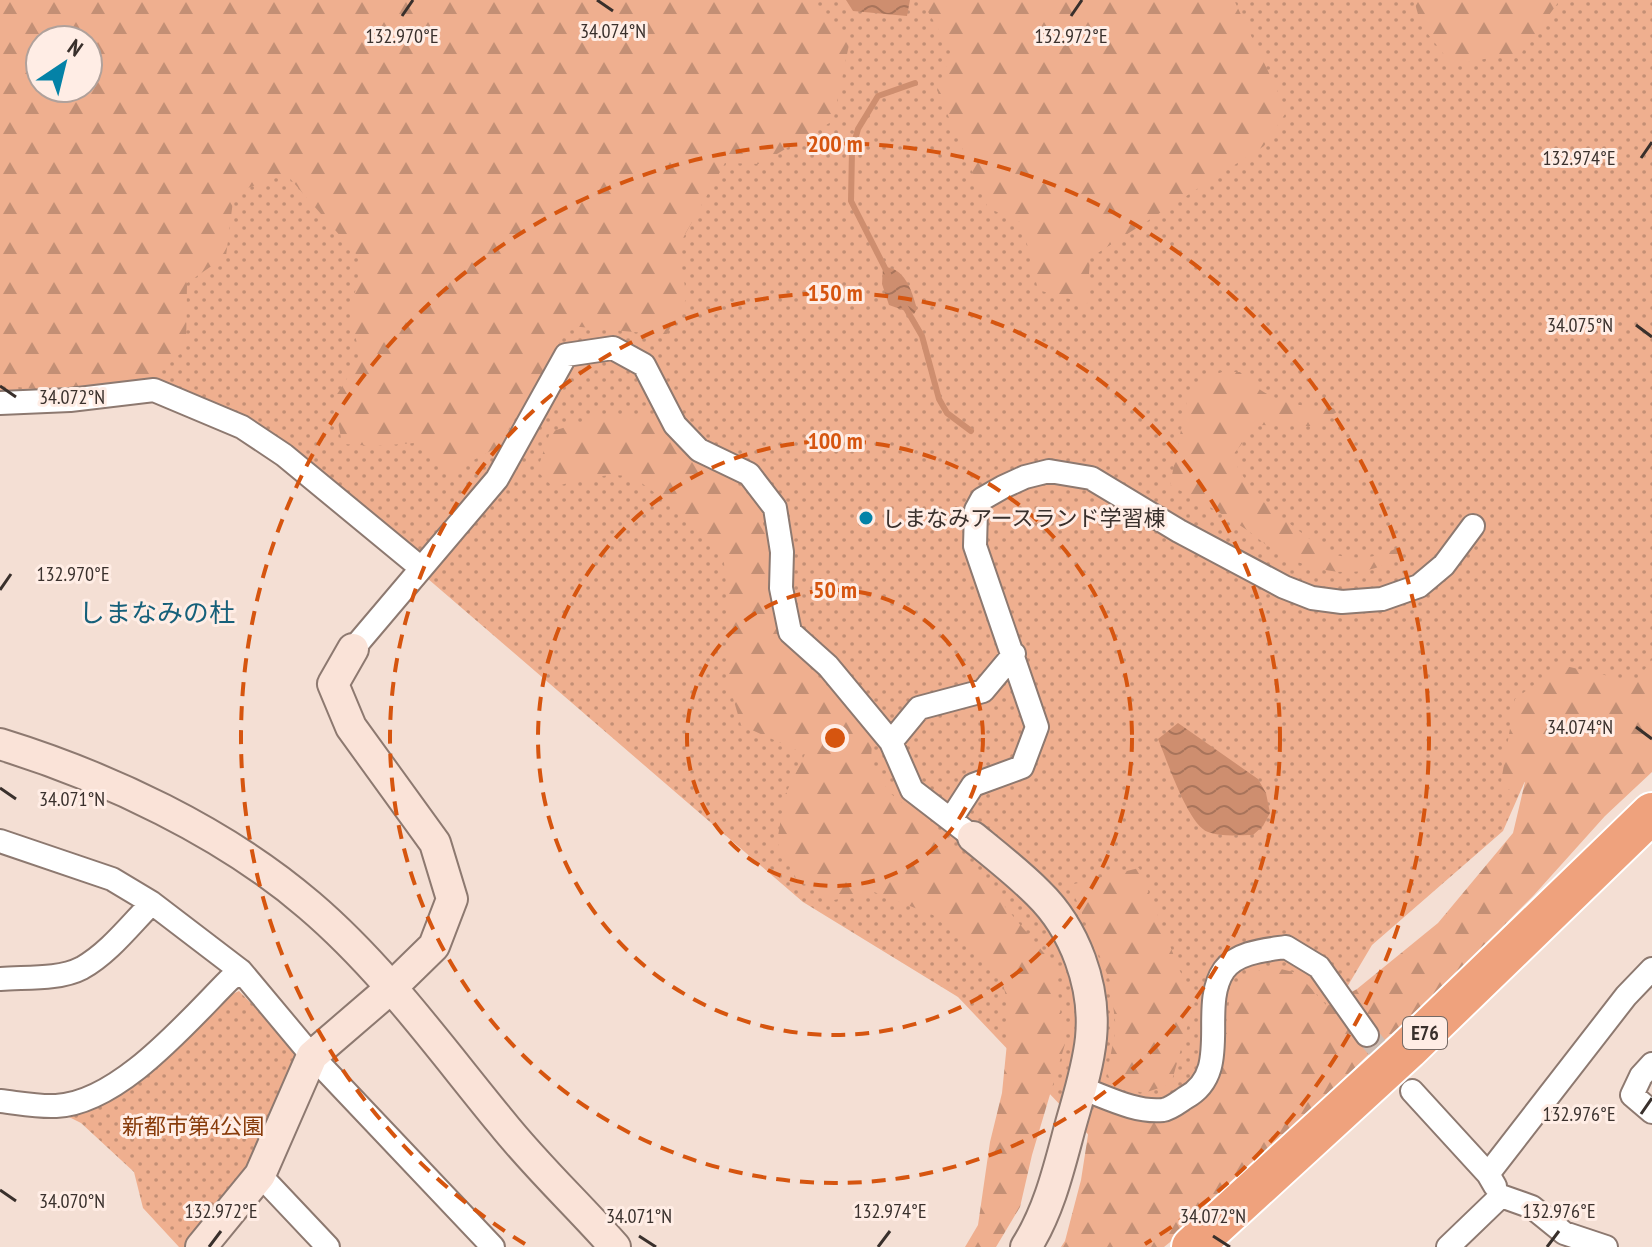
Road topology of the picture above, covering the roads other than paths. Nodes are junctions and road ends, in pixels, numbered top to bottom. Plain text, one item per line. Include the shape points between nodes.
1 (0, 403) edge
2 (1473, 526) dead end
3 (421, 568) junction
4 (353, 649) joint
5 (1014, 654) junction
6 (891, 742) junction
7 (0, 744) edge
8 (1652, 813) edge
9 (962, 828) junction
10 (0, 841) edge
11 (152, 903) junction
12 (1652, 969) edge
13 (241, 971) junction
14 (0, 979) edge
15 (391, 988) junction
16 (1367, 1035) tunnel mouth
17 (312, 1056) junction
18 (1652, 1064) edge
19 (1081, 1088) junction
20 (1412, 1091) tunnel mouth
21 (0, 1101) edge
22 (1652, 1112) edge
23 (1488, 1174) junction
24 (260, 1175) junction
25 (1501, 1196) junction
26 (201, 1247) edge
27 (328, 1247) edge
28 (493, 1247) edge
29 (615, 1247) edge
30 (1026, 1247) edge
31 (1192, 1247) edge
32 (1448, 1247) edge
33 (1606, 1247) edge

1 - 3 street via 154,390 242,427 284,455
2 - 5 street via 1444,565 1419,586 1382,599 1342,602 1284,587 1091,478 1049,471 1025,477 982,499 974,524 975,546
3 - 4 street
3 - 6 street via 497,479 566,355 613,348 644,365 675,425 699,450 749,474 775,508 790,632 828,666
4 - 15 street via 333,684 351,727 435,843 452,899 434,946
5 - 6 street via 983,691 919,708
5 - 9 street via 1037,727 1022,767 973,785
6 - 9 street via 912,790
7 - 15 street via 82,773 243,856 309,905
8 - 31 highway, E76 via 1408,1049
9 - 19 street via 1040,895 1082,962 1091,1037
10 - 11 street via 112,879
11 - 13 street
11 - 14 street via 82,968
12 - 23 street
13 - 17 street
13 - 21 street via 143,1064 108,1088 60,1105
15 - 17 street
15 - 29 street via 503,1125
16 - 19 street via 1319,967 1286,947 1251,953 1225,968 1219,982 1212,1063 1199,1091 1164,1110 1128,1106
17 - 24 street
17 - 28 street
18 - 22 street via 1632,1095
19 - 30 street via 1055,1183
20 - 23 street
23 - 25 street
24 - 26 street
24 - 27 street
25 - 32 street
25 - 33 street via 1532,1207 1564,1233

